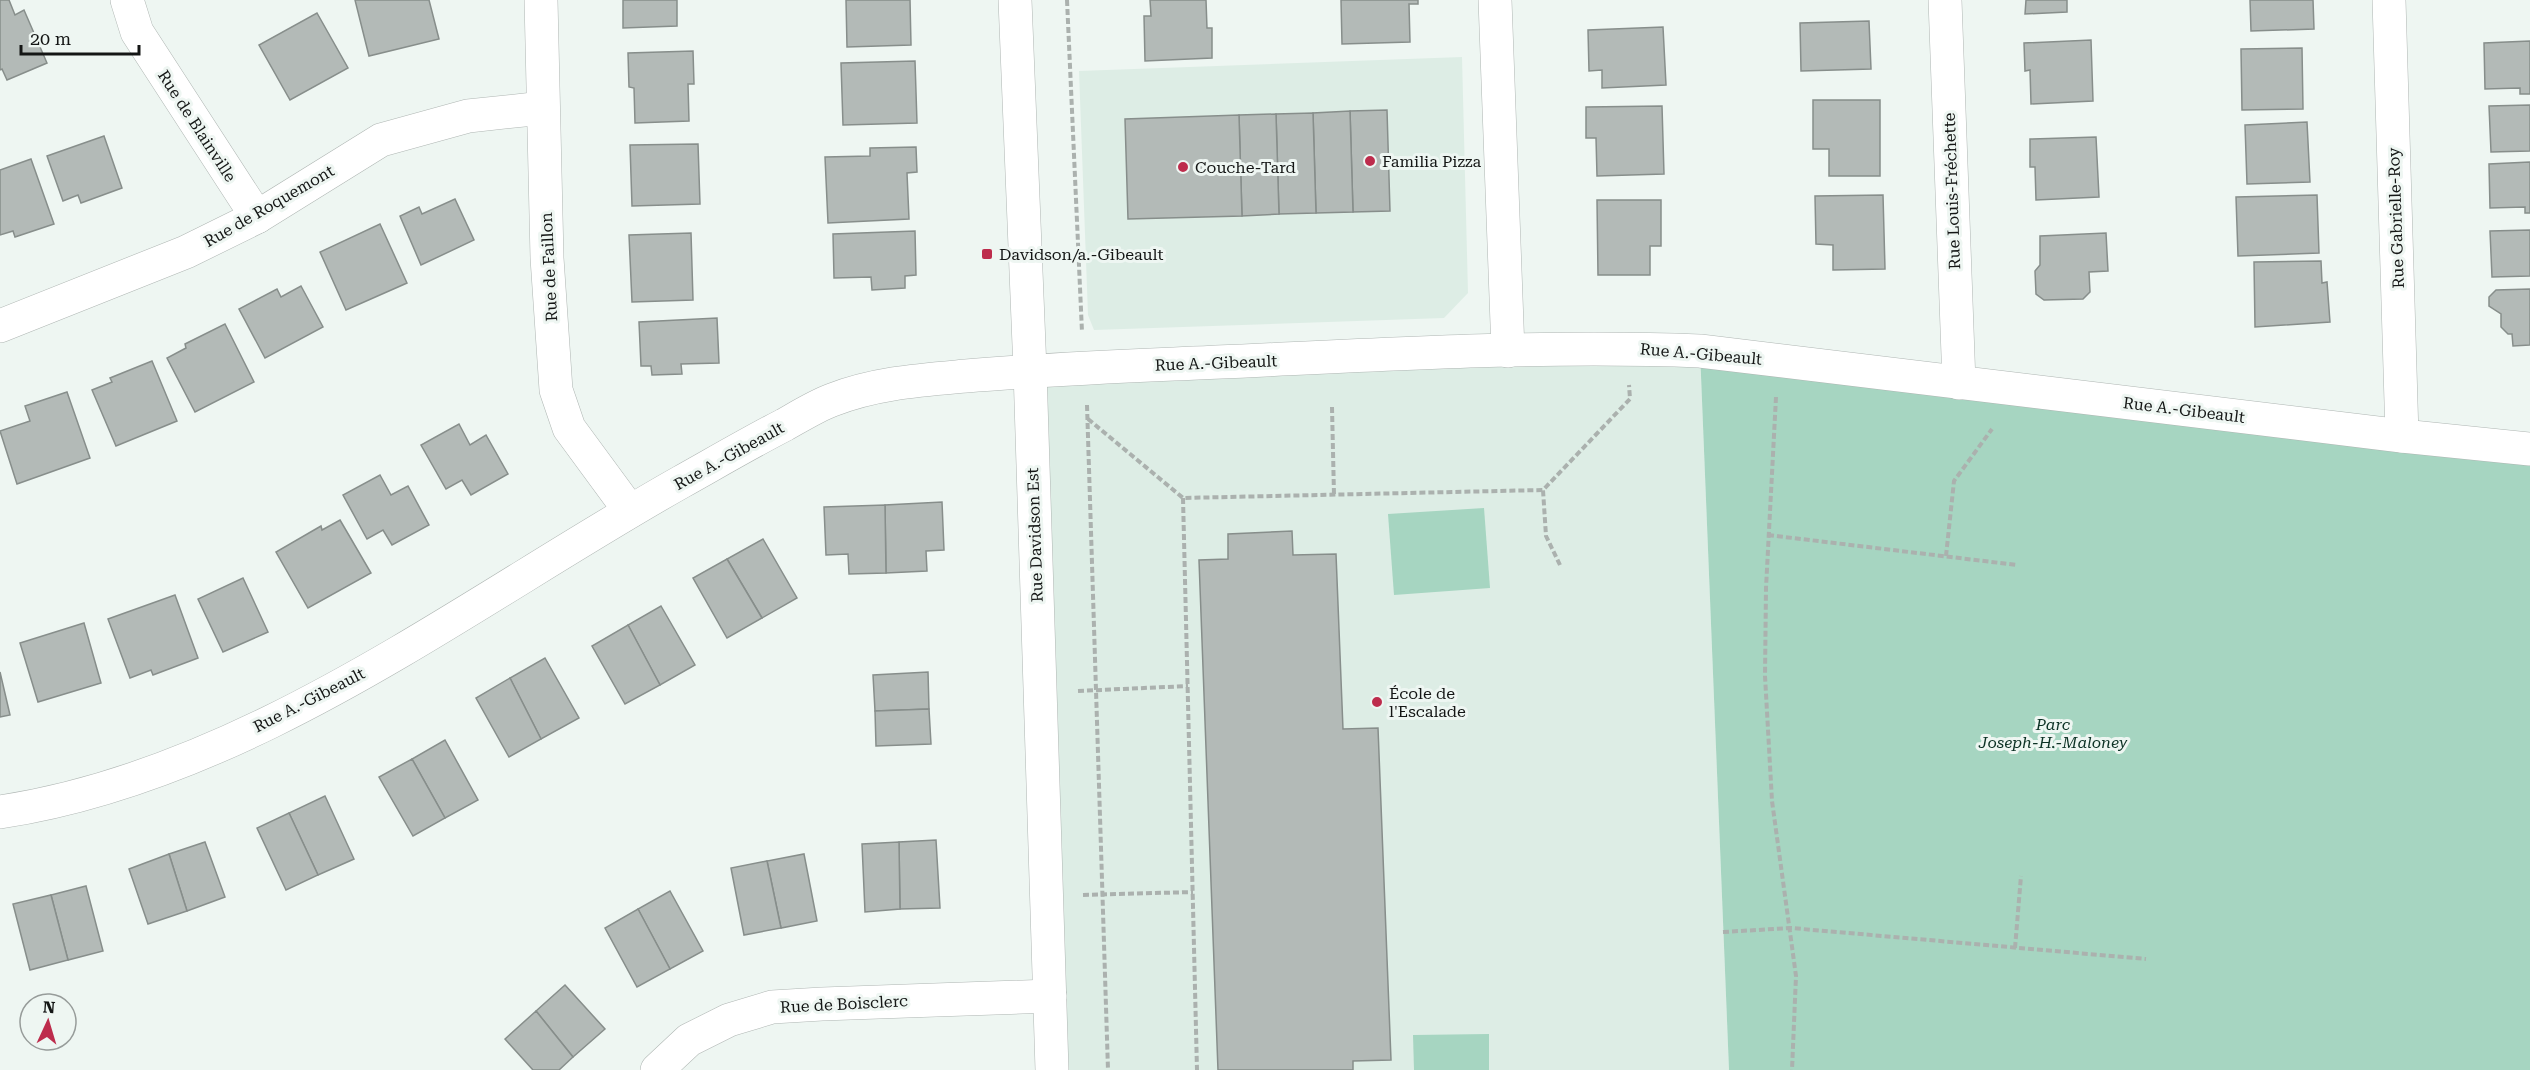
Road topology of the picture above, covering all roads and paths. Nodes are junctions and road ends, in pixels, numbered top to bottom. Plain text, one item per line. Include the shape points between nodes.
1 (127, 0) edge
2 (541, 0) edge
3 (1016, 0) edge
4 (1067, 0) edge
5 (1495, 0) edge
6 (1945, 0) edge
7 (2389, 0) edge
8 (543, 108) junction
9 (257, 217) junction
10 (0, 326) edge
11 (1628, 348) junction
12 (1508, 351) junction
13 (1778, 361) junction
14 (1083, 368) junction
15 (1030, 370) junction
16 (1959, 383) junction
17 (1332, 407) dead end
18 (1088, 419) junction
19 (1992, 429) dead end
20 (2402, 436) junction
21 (2530, 449) edge
22 (1544, 490) junction
23 (1334, 495) junction
24 (1183, 498) junction
25 (630, 512) junction
26 (1768, 535) junction
27 (1946, 556) junction
28 (1560, 565) dead end
29 (2017, 565) dead end
30 (1188, 686) junction
31 (1095, 690) junction
32 (1040, 692) junction
33 (0, 812) edge
34 (2021, 876) dead end
35 (1193, 892) junction
36 (1102, 894) junction
37 (1046, 896) junction
38 (1791, 928) junction
39 (1723, 932) dead end
40 (2015, 948) junction
41 (2145, 959) dead end
42 (1050, 996) junction
43 (657, 1070) edge
44 (1052, 1070) edge
45 (1108, 1070) edge
46 (1197, 1070) edge
47 (1792, 1070) edge

1 - 9 street, Rue de Blainville via 137,32
2 - 8 street, Rue de Faillon
3 - 15 street, Rue Davidson Est
4 - 14 path
5 - 12 street
6 - 16 street, Rue Louis-Fréchette
7 - 20 street, Rue Gabrielle-Roy
8 - 9 street, Rue de Roquemont via 468,116 381,140
8 - 25 street, Rue de Faillon via 556,390 569,428
9 - 10 street, Rue de Roquemont via 186,252
11 - 12 street, Rue A.-Gibeault
11 - 13 street, Rue A.-Gibeault via 1700,351
11 - 22 path via 1630,399
12 - 14 street, Rue A.-Gibeault
13 - 16 street, Rue A.-Gibeault
13 - 26 path
14 - 15 street, Rue A.-Gibeault
14 - 18 path
15 - 25 street, Rue A.-Gibeault via 921,380 866,389 828,401
15 - 32 street, Rue Davidson Est
16 - 20 street, Rue A.-Gibeault
17 - 23 path
18 - 24 path
18 - 31 path
19 - 27 path via 1954,481
20 - 21 street, Rue A.-Gibeault
22 - 23 path
22 - 28 path via 1546,536
23 - 24 path
24 - 30 path
25 - 33 street, Rue A.-Gibeault via 486,602 283,716 117,785
26 - 27 path
26 - 38 path via 1768,758
27 - 29 path
30 - 31 path
30 - 35 path
31 - 32 path
31 - 36 path
32 - 37 street, Rue Davidson Est
34 - 40 path
35 - 36 path
35 - 46 path
36 - 37 path
36 - 45 path
37 - 42 street, Rue Davidson Est
38 - 39 path
38 - 40 path
38 - 47 path via 1796,976
40 - 41 path
42 - 43 street, Rue de Boisclerc via 772,1007 729,1020 689,1040
42 - 44 street, Rue Davidson Est

